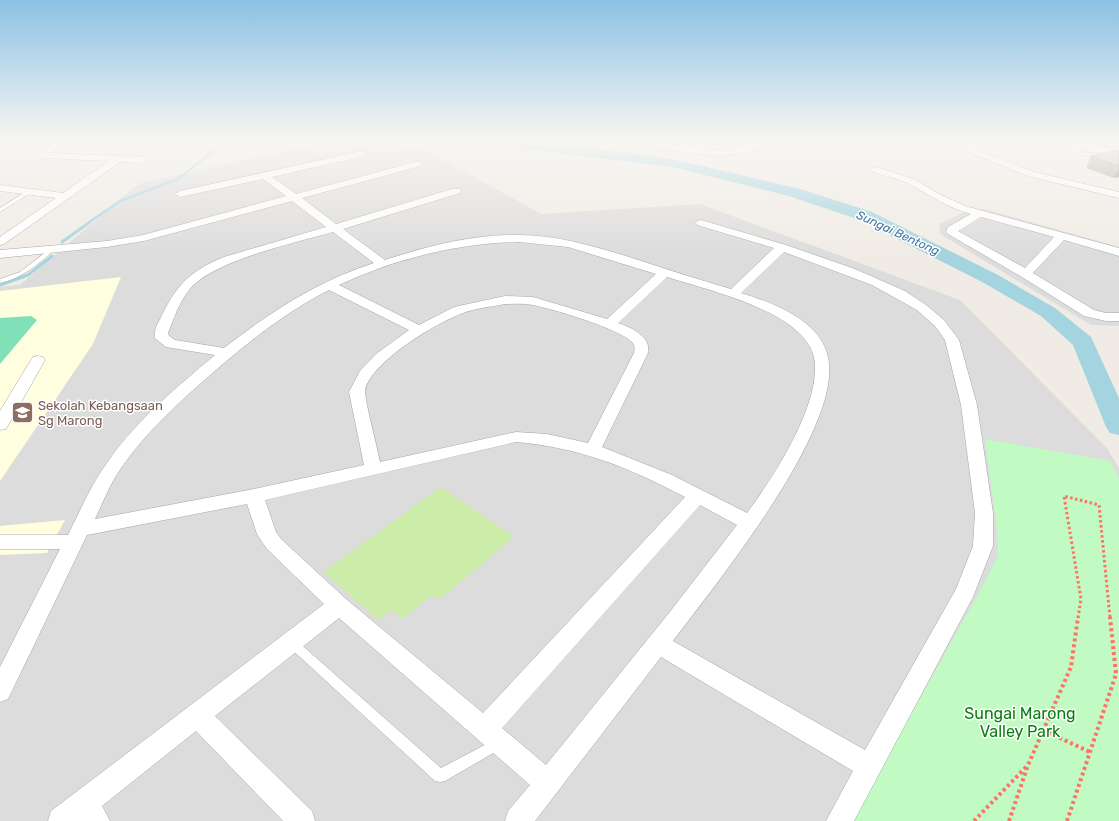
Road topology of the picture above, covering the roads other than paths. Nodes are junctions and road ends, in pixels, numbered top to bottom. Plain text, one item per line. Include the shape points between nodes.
1 (90, 178) edge
2 (249, 178) edge
3 (268, 178) edge
4 (366, 178) edge
5 (905, 178) edge
6 (1049, 178) edge
7 (0, 188) edge
8 (456, 191) dead end
9 (28, 192) junction
10 (180, 194) dead end
11 (1119, 195) edge
12 (64, 196) junction
13 (295, 198) junction
14 (0, 210) edge
15 (979, 214) junction
16 (701, 223) dead end
17 (335, 227) junction
18 (1062, 235) junction
19 (0, 242) edge
20 (782, 247) junction
21 (51, 250) junction
22 (1119, 252) edge
23 (0, 254) edge
24 (383, 264) junction
25 (665, 272) junction
26 (1026, 274) junction
27 (0, 281) edge
28 (329, 285) junction
29 (733, 294) junction
30 (1119, 318) edge
31 (610, 324) junction
32 (419, 330) junction
33 (227, 353) junction
34 (38, 360) dead end
35 (0, 425) edge
36 (593, 449) junction
37 (373, 468) junction
38 (254, 496) junction
39 (697, 496) junction
40 (750, 523) junction
41 (77, 536) junction
42 (0, 542) edge
43 (339, 605) junction
44 (292, 643) junction
45 (658, 644) junction
46 (0, 691) edge
47 (199, 717) junction
48 (492, 736) junction
49 (869, 766) junction
50 (547, 783) junction
51 (91, 813) edge
52 (61, 821) edge
53 (302, 821) edge
54 (518, 821) edge
55 (839, 821) edge

1 - 12 street
2 - 10 street
3 - 13 street
4 - 13 street
5 - 15 street via 933,195
6 - 11 street
7 - 9 street
8 - 17 street
9 - 12 street
9 - 14 lane
12 - 19 street
13 - 17 street
13 - 21 street via 144,238
15 - 18 street
15 - 26 street via 956,226 952,232
16 - 20 street
17 - 24 street
17 - 33 street via 218,264 199,273 186,284 163,328 162,338 171,344
18 - 22 street
18 - 26 street
20 - 29 street
20 - 49 street via 856,274 908,299 939,320 952,340 969,405 984,513 983,546 966,591
21 - 23 street
21 - 27 lane via 24,274
24 - 25 street via 446,246 509,238 569,244
24 - 28 street
25 - 29 street
25 - 31 street
26 - 30 street via 1089,313
28 - 32 street
28 - 33 street
29 - 40 street via 801,326 811,335 822,356 819,389 800,440
31 - 32 street via 533,301 513,300 459,310
31 - 36 street via 633,335 642,347
32 - 37 street via 381,357 365,374 357,392
33 - 41 street via 158,412 120,454
34 - 35 street
36 - 37 street via 536,437 516,437
36 - 39 street
37 - 38 street
38 - 41 street
38 - 43 street via 267,534 274,544
39 - 40 street
39 - 48 street
40 - 45 street
41 - 42 street
41 - 46 street
43 - 44 street
43 - 48 street
44 - 47 street
44 - 48 lane via 440,776
45 - 49 street
45 - 50 street
47 - 51 street
47 - 53 street
48 - 50 street
49 - 55 street
50 - 54 street
51 - 52 street

